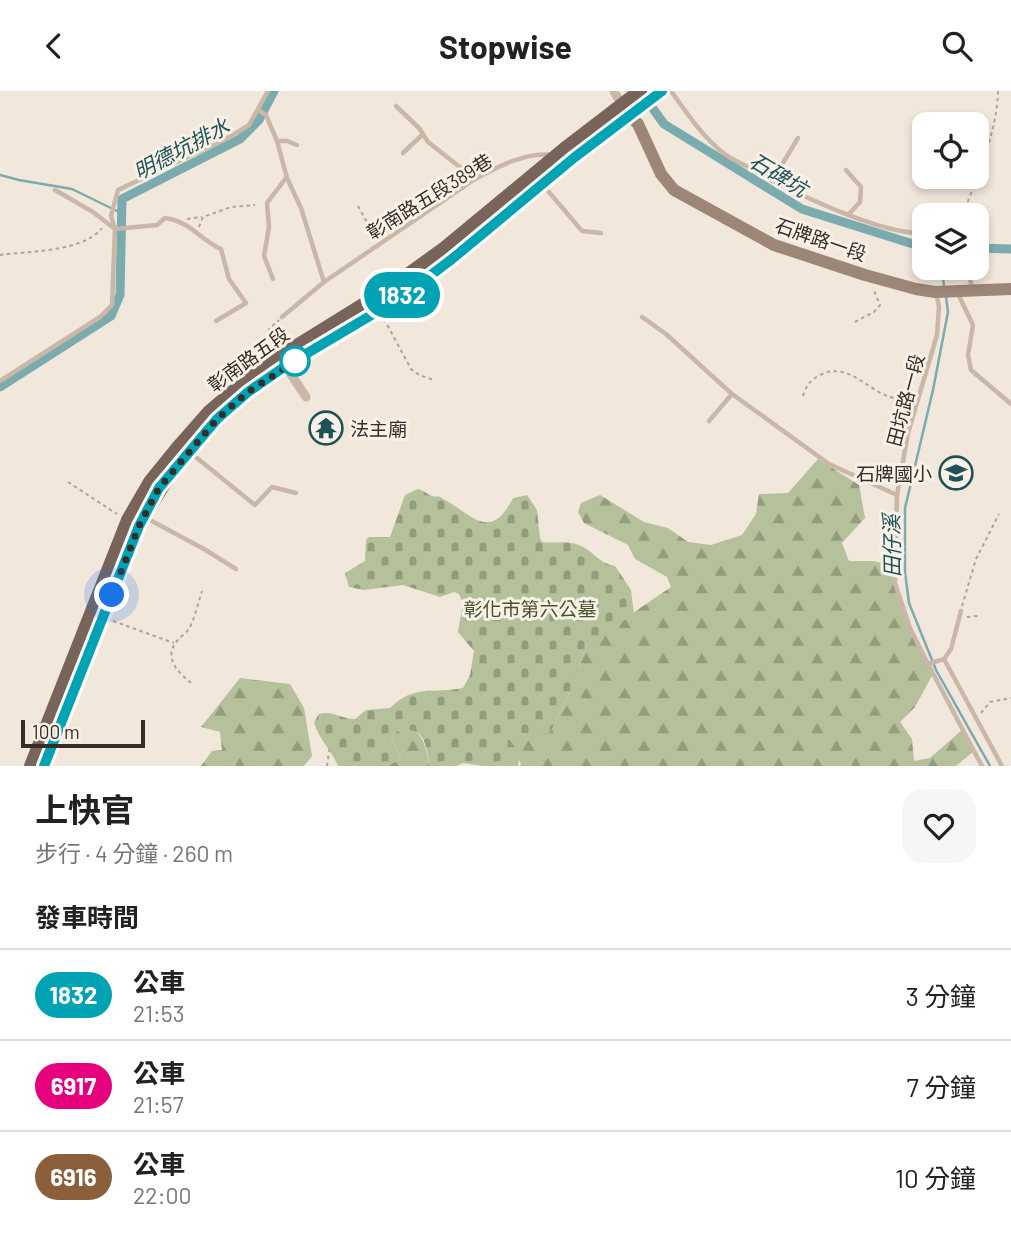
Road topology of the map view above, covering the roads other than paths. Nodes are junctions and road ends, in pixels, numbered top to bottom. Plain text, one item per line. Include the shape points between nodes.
1 (268, 91) edge
2 (614, 91) edge
3 (662, 91) edge
4 (671, 91) edge
5 (632, 104) edge
6 (396, 106) dead end
7 (261, 112) junction
8 (423, 134) junction
9 (798, 138) dead end
10 (277, 141) junction
11 (297, 145) dead end
12 (403, 153) dead end
13 (557, 156) junction
14 (846, 170) dead end
15 (287, 178) junction
16 (475, 179) junction
17 (772, 181) junction
18 (542, 184) junction
19 (55, 190) dead end
20 (849, 215) junction
21 (117, 229) junction
22 (601, 233) dead end
23 (912, 233) edge
24 (273, 279) dead end
25 (970, 280) edge
26 (324, 282) junction
27 (973, 290) junction
28 (957, 291) junction
29 (935, 292) junction
30 (1010, 292) edge
31 (282, 317) road end
32 (642, 317) dead end
33 (216, 320) dead end
34 (284, 361) junction
35 (0, 381) edge
36 (732, 394) junction
37 (306, 397) dead end
38 (1011, 404) edge
39 (709, 421) dead end
40 (190, 452) junction
41 (296, 493) dead end
42 (897, 495) junction
43 (144, 517) junction
44 (236, 569) dead end
45 (961, 611) road end
46 (944, 659) junction
47 (928, 664) junction
48 (31, 766) edge
49 (44, 766) edge
50 (982, 766) edge
51 (1002, 766) edge

1 - 7 lane
2 - 5 street
3 - 5 main road
4 - 17 lane via 723,153
5 - 13 main road, 彰南路五段
5 - 18 main road, 彰南路五段
5 - 29 street, 石牌路一段 via 661,174 674,190 774,245
6 - 8 lane
7 - 10 lane
7 - 21 lane via 228,138 118,190 111,216
8 - 12 lane
8 - 16 lane
9 - 17 lane
10 - 11 lane
10 - 15 lane
13 - 16 lane, 彰南路五段389巷 via 543,153 499,166
13 - 34 main road, 彰南路五段 via 445,249
14 - 20 lane via 861,187 860,202
15 - 24 lane via 267,204 264,256
15 - 26 lane
16 - 26 lane, 彰南路五段389巷
17 - 20 lane
18 - 22 lane via 582,231
18 - 34 main road, 彰南路五段 via 452,259 379,310
19 - 21 lane
20 - 23 lane
21 - 33 lane via 157,225 165,218 180,220 206,243 221,249 229,279 246,303
21 - 35 lane via 112,305
25 - 27 lane
26 - 31 lane, 彰南路五段389巷
27 - 28 street, 石牌路一段
27 - 30 street, 石牌路一段
28 - 29 street, 石牌路一段
28 - 38 lane via 973,325 968,355 971,370
29 - 42 lane, 田坑路一段 via 937,335 908,432
32 - 36 lane
34 - 37 street
34 - 40 main road, 彰南路五段 via 217,419
34 - 48 main road, 彰南路五段 via 242,384 209,412 150,482 128,520
36 - 39 lane
36 - 42 lane via 829,464
40 - 41 lane via 255,505 272,487
40 - 43 main road, 彰南路五段 via 159,488
42 - 47 lane, 田坑路一段 via 895,583
43 - 44 lane
43 - 49 main road, 彰南路五段
45 - 46 lane
46 - 47 lane
46 - 51 lane
47 - 50 lane, 田坑路一段

